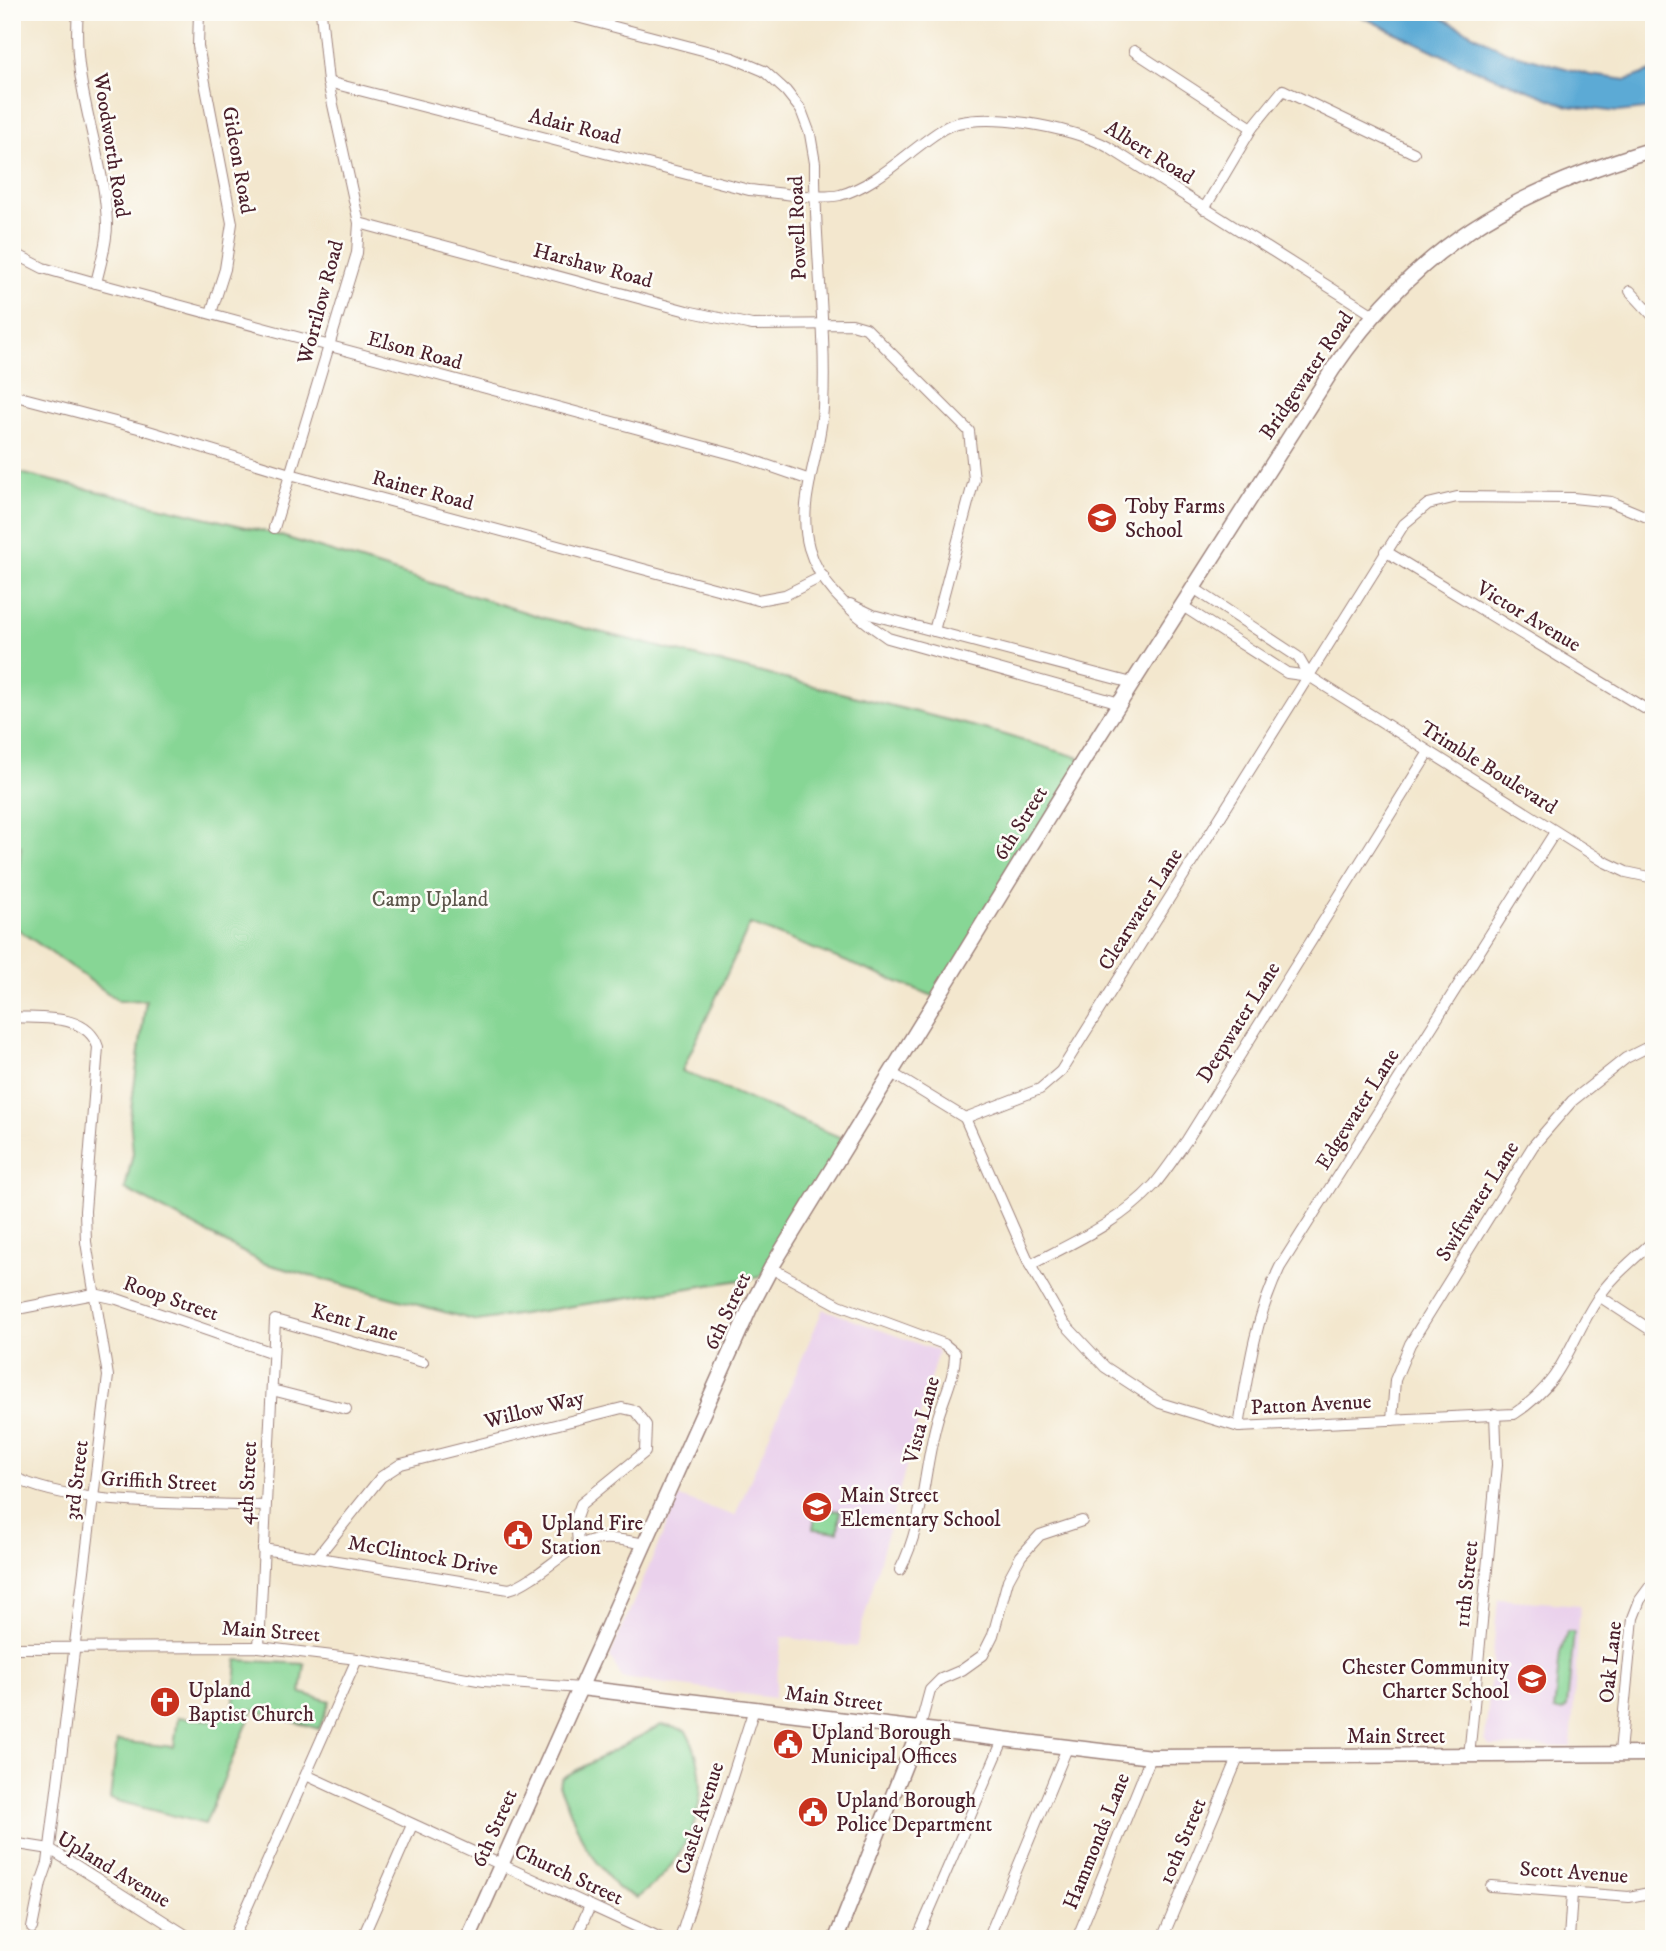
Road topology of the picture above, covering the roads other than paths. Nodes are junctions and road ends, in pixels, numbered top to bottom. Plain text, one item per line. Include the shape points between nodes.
1 (78, 12) edge
2 (199, 12) edge
3 (321, 12) edge
4 (558, 12) edge
5 (1134, 51) dead end
6 (328, 82) junction
7 (1252, 128) junction
8 (1654, 149) edge
9 (1414, 153) dead end
10 (814, 195) junction
11 (1204, 209) junction
12 (359, 223) junction
13 (12, 252) edge
14 (96, 283) junction
15 (1630, 291) dead end
16 (211, 313) junction
17 (1372, 314) junction
18 (1654, 317) edge
19 (820, 324) junction
20 (329, 347) junction
21 (12, 395) edge
22 (290, 474) junction
23 (810, 480) junction
24 (1654, 520) edge
25 (274, 528) dead end
26 (1385, 551) junction
27 (823, 576) junction
28 (1192, 587) junction
29 (843, 601) junction
30 (1181, 605) junction
31 (934, 631) junction
32 (1309, 676) junction
33 (1132, 684) junction
34 (1119, 703) junction
35 (1654, 714) edge
36 (1097, 739) joint
37 (1429, 752) junction
38 (1555, 832) junction
39 (1654, 878) edge
40 (12, 1017) edge
41 (1654, 1044) edge
42 (890, 1072) junction
43 (965, 1118) junction
44 (1654, 1240) edge
45 (1030, 1265) junction
46 (771, 1268) junction
47 (94, 1294) junction
48 (1599, 1296) junction
49 (12, 1310) edge
50 (275, 1320) joint
51 (1654, 1332) edge
52 (273, 1353) junction
53 (424, 1362) dead end
54 (272, 1390) junction
55 (346, 1409) dead end
56 (1495, 1414) junction
57 (1392, 1420) junction
58 (1239, 1427) junction
59 (12, 1476) edge
60 (94, 1497) junction
61 (265, 1506) junction
62 (1082, 1521) dead end
63 (578, 1544) junction
64 (645, 1544) junction
65 (263, 1549) junction
66 (318, 1556) junction
67 (900, 1570) dead end
68 (1654, 1581) edge
69 (259, 1647) junction
70 (12, 1648) edge
71 (73, 1649) junction
72 (358, 1659) junction
73 (581, 1688) junction
74 (754, 1709) junction
75 (920, 1727) junction
76 (1003, 1740) junction
77 (1067, 1748) junction
78 (1620, 1752) junction
79 (1654, 1754) edge
80 (1151, 1757) junction
81 (1469, 1757) junction
82 (1238, 1758) junction
83 (306, 1775) junction
84 (412, 1825) junction
85 (12, 1843) edge
86 (50, 1849) junction
87 (501, 1864) junction
88 (1491, 1886) dead end
89 (1654, 1892) edge
90 (1572, 1893) junction
91 (590, 1906) junction
92 (32, 1928) dead end
93 (652, 1936) edge
94 (192, 1939) edge
95 (233, 1939) edge
96 (362, 1939) edge
97 (468, 1939) edge
98 (575, 1939) edge
99 (663, 1939) edge
100 (680, 1939) edge
101 (836, 1939) edge
102 (917, 1939) edge
103 (988, 1939) edge
104 (1077, 1939) edge
105 (1162, 1939) edge
106 (1569, 1939) edge

1 - 14 street, Woodworth Road via 82,94 107,227
2 - 16 street, Gideon Road via 198,46 232,223 225,269
3 - 6 street, Worrilow Road
4 - 10 street, Powell Road via 733,58 764,71 801,110 812,144
5 - 7 street
6 - 10 street, Adair Road via 749,190
6 - 12 street, Worrilow Road
7 - 9 street via 1283,90
7 - 11 street
8 - 17 street, Bridgewater Road via 1556,183 1492,214 1444,247
10 - 11 street, Albert Road via 836,196 860,188 945,127 964,120 984,120 1088,136
10 - 19 street, Powell Road
11 - 17 street, Albert Road
12 - 19 street, Harshaw Road via 687,311 752,325
12 - 20 street, Worrilow Road via 357,253
13 - 14 street, Elson Road via 43,268
14 - 16 street, Elson Road
15 - 18 street
16 - 20 street, Elson Road
17 - 28 street, Bridgewater Road
19 - 23 street, Powell Road via 823,407
19 - 31 street, Harshaw Road via 866,328 969,431 974,480
20 - 22 street, Worrilow Road
20 - 23 street, Elson Road via 743,457
21 - 22 street, Rainer Road
22 - 25 street, Worrilow Road
22 - 27 street, Rainer Road via 758,600 785,595
23 - 27 street, Powell Road via 804,525 810,552
24 - 26 street, Clearwater Lane via 1611,502 1457,497 1429,504 1404,524
26 - 32 street, Clearwater Lane
26 - 35 street, Victor Avenue
27 - 29 street, Powell Road
28 - 30 street, Bridgewater Road
28 - 32 street, Trimble Boulevard via 1298,657
29 - 31 street, Powell Road via 873,615
29 - 34 street, Powell Road via 888,638
30 - 32 street, Trimble Boulevard via 1287,673
30 - 33 street, Bridgewater Road
31 - 33 street, Powell Road
32 - 37 street, Trimble Boulevard
32 - 43 street, Clearwater Lane via 1061,1072 1040,1089
33 - 34 street, Bridgewater Road
34 - 36 street, Bridgewater Road
36 - 42 street, 6th Street
37 - 38 street, Trimble Boulevard
37 - 45 street, Deepwater Lane via 1155,1184 1096,1231
38 - 39 street, Trimble Boulevard via 1626,872
38 - 58 street, Edgewater Lane via 1280,1267 1252,1341
40 - 47 street, 3rd Street via 76,1022 93,1035 99,1056 85,1219
41 - 57 street, Swiftwater Lane via 1626,1058 1572,1101 1533,1146 1410,1344 1395,1380
42 - 43 street
42 - 46 street, 6th Street
43 - 45 street, Patton Avenue
44 - 48 street, Patton Avenue
45 - 58 street, Patton Avenue via 1063,1322 1105,1367 1160,1403
46 - 64 street, 6th Street
46 - 67 street, Vista Lane via 839,1306 944,1344 955,1353 955,1369 936,1422 912,1546
47 - 49 street, Roop Street
47 - 52 street, Roop Street
47 - 60 street, 3rd Street via 108,1376
48 - 51 street
48 - 56 street, Patton Avenue via 1552,1383 1514,1414
50 - 52 street, 4th Street
50 - 53 street, Kent Lane
52 - 54 street, 4th Street
54 - 55 street
54 - 61 street, 4th Street
56 - 57 street, Patton Avenue
56 - 81 street, 11th Street via 1497,1465
57 - 58 street, Patton Avenue
59 - 60 street, Griffith Street via 39,1488
60 - 61 street, Griffith Street
60 - 71 street, 3rd Street
61 - 65 street, 4th Street
62 - 75 street via 1040,1535 1021,1556 1008,1580 984,1655 930,1690
63 - 64 street, McClintock Drive via 597,1537
63 - 66 street, McClintock Drive via 509,1589
63 - 66 street, Willow Way via 576,1518 581,1504 645,1452 646,1424 635,1411 622,1408 401,1464 381,1477
64 - 73 street, 6th Street
65 - 66 street, McClintock Drive
65 - 69 street, 4th Street
68 - 78 street, Oak Lane via 1633,1618
69 - 71 street, Main Street
69 - 72 street, Main Street
70 - 71 street, Main Street
71 - 86 street, 3rd Street
72 - 73 street, Main Street via 484,1681
72 - 83 street
73 - 74 street, Main Street
73 - 87 street, 6th Street
74 - 75 street, Main Street
74 - 100 street, Castle Avenue
75 - 76 street, Main Street
75 - 101 street
76 - 77 street, Main Street
76 - 102 street
77 - 80 street, Main Street
77 - 103 street
78 - 79 street, Main Street
78 - 81 street, Main Street
80 - 82 street, Main Street
80 - 104 street, Hammonds Lane
81 - 82 street, Main Street
82 - 105 street, 10th Street
83 - 84 street, Church Street
83 - 95 street
84 - 87 street, Church Street
84 - 96 street
85 - 86 street, Upland Avenue
86 - 92 street, 3rd Street
86 - 94 street, Upland Avenue
87 - 91 street, Church Street
87 - 97 street, 6th Street
88 - 90 street, Scott Avenue
89 - 90 street, Scott Avenue via 1629,1898
90 - 106 street
91 - 93 street, Church Street
91 - 98 street
93 - 99 street, Church Street

